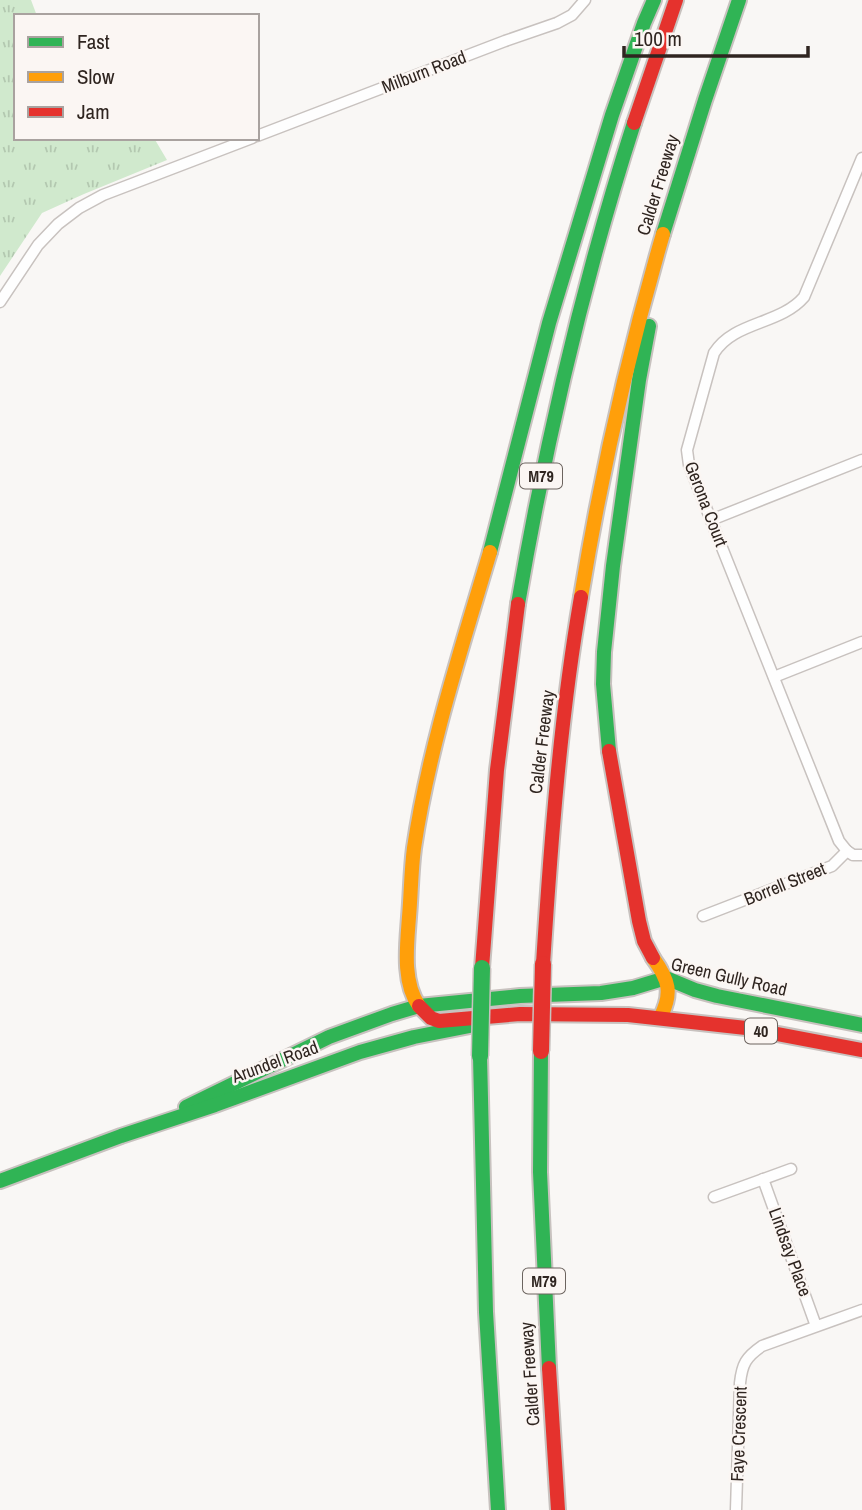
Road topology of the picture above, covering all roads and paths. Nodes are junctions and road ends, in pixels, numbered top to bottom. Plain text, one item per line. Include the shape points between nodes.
1 (585, 0) edge
2 (654, 0) edge
3 (676, 0) edge
4 (739, 0) edge
5 (259, 135) edge
6 (247, 140) edge
7 (862, 158) edge
8 (669, 212) junction
9 (0, 302) edge
10 (862, 460) edge
11 (711, 520) junction
12 (862, 642) edge
13 (775, 677) junction
14 (847, 851) junction
15 (862, 855) edge
16 (704, 916) dead end
17 (666, 978) junction
18 (419, 1006) junction
19 (586, 1014) junction
20 (660, 1018) junction
21 (862, 1025) edge
22 (862, 1050) edge
23 (121, 1136) junction
24 (791, 1169) dead end
25 (763, 1179) junction
26 (0, 1181) edge
27 (713, 1197) dead end
28 (862, 1310) edge
29 (816, 1326) junction
30 (498, 1510) edge
31 (558, 1510) edge
32 (736, 1510) edge

1 - 5 street, Milburn Road via 557,23
2 - 18 main road via 548,323 501,517 432,755 414,849 407,949 409,983
3 - 30 main road, M79, bridge via 572,334 545,453 504,704 482,968 480,1056 486,1323
4 - 8 main road, Calder Freeway / M79
6 - 9 street via 79,208 38,245
7 - 11 street, Gerona Court via 804,297 781,315 731,335 714,353 687,450
8 - 17 main road via 635,407 603,673 610,757 639,921 644,941
8 - 31 main road, Calder Freeway / M79, bridge via 596,507 558,759 543,964 540,1172
10 - 11 street
11 - 13 street, Gerona Court
12 - 13 street
13 - 14 street, Gerona Court via 839,841
14 - 15 street
14 - 16 street, Borrell Street via 826,868
17 - 18 main road, Green Gully Road via 601,993
17 - 20 main road via 668,999
17 - 21 main road, Green Gully Road / 40 via 717,996
18 - 19 main road via 431,1018 447,1022 520,1014
18 - 23 main road, Arundel Road via 329,1037
19 - 20 main road
19 - 23 main road, Arundel Road via 503,1021 403,1039
20 - 22 main road, 40 via 746,1028
23 - 26 main road, Arundel Road
24 - 25 street
25 - 27 street
25 - 29 street, Lindsay Place
28 - 29 street, Faye Crescent
29 - 32 street, Faye Crescent via 762,1346 751,1353 742,1370

